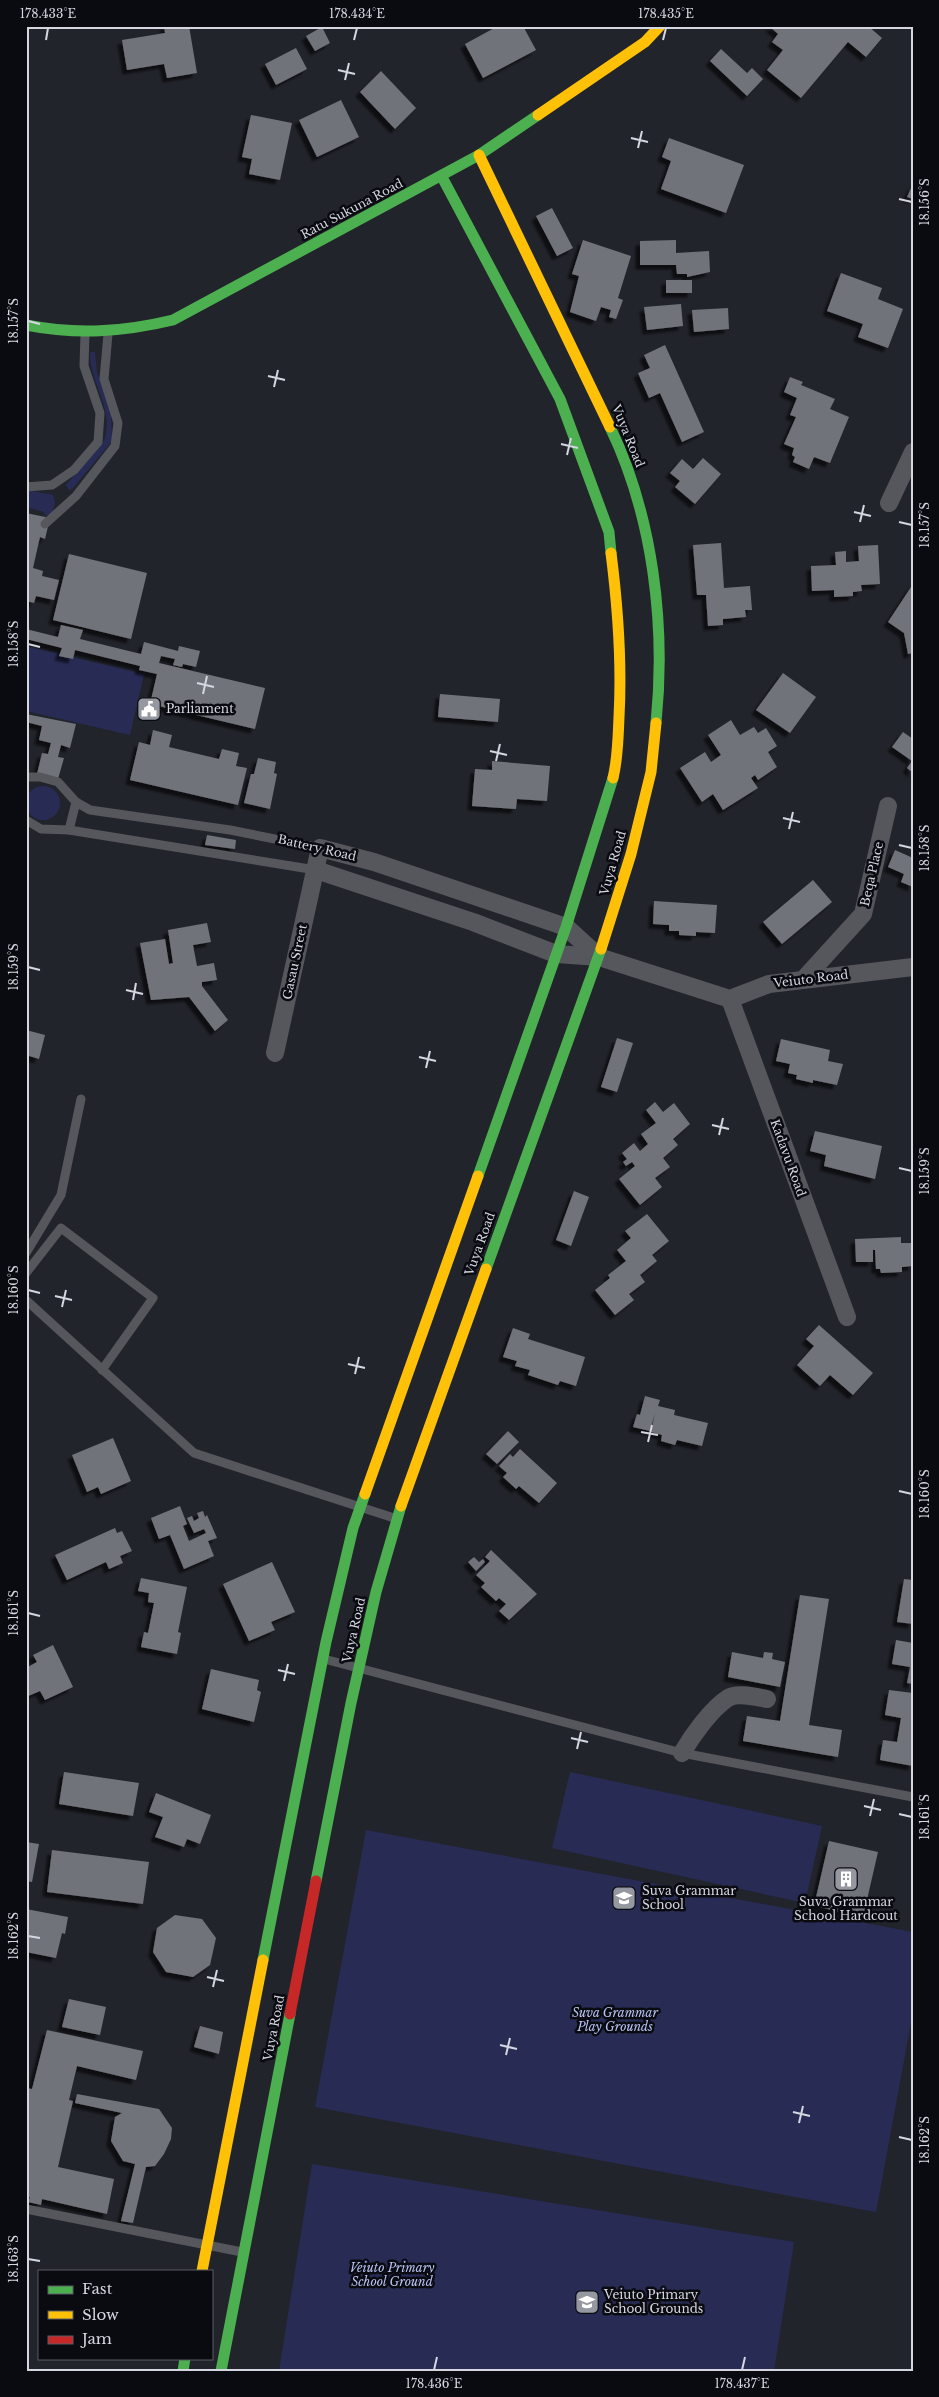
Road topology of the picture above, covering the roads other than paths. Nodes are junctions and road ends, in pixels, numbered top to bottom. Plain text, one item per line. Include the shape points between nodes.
1 (660, 26) edge
2 (479, 155) junction
3 (442, 177) junction
4 (26, 325) edge
5 (84, 334) junction
6 (108, 334) junction
7 (913, 452) edge
8 (26, 486) edge
9 (889, 503) dead end
10 (45, 524) dead end
11 (26, 777) edge
12 (76, 802) junction
13 (888, 806) dead end
14 (26, 820) edge
15 (69, 830) junction
16 (320, 848) junction
17 (316, 870) junction
18 (566, 927) junction
19 (556, 954) junction
20 (599, 957) junction
21 (913, 967) edge
22 (803, 980) junction
23 (730, 999) junction
24 (275, 1054) dead end
25 (81, 1099) dead end
26 (26, 1253) edge
27 (26, 1273) edge
28 (26, 1300) edge
29 (847, 1317) dead end
30 (102, 1370) junction
31 (360, 1507) junction
32 (396, 1519) junction
33 (323, 1658) junction
34 (359, 1668) junction
35 (767, 1699) dead end
36 (682, 1753) junction
37 (913, 1797) edge
38 (26, 2208) edge
39 (207, 2244) junction
40 (244, 2252) junction
41 (202, 2270) edge
42 (220, 2371) edge

1 - 2 main road, Ratu Sukuna Road via 645,42
2 - 3 main road, Ratu Sukuna Road
2 - 20 main road, Vuya Road via 625,458 653,578 658,702 651,772 631,854
3 - 6 main road, Ratu Sukuna Road via 173,320
3 - 18 main road, Vuya Road via 560,400 609,532 618,609 617,763
4 - 5 main road, Ratu Sukuna Road
5 - 6 main road, Ratu Sukuna Road
5 - 8 lane via 84,366 100,413 98,442 74,470 52,485
6 - 10 lane via 104,380 118,423 115,446 76,496
7 - 9 street
11 - 12 lane, Battery Road via 58,782
12 - 15 lane
12 - 16 lane, Battery Road via 90,810 230,830
13 - 22 street, Beqa Place via 863,914
14 - 15 lane, Battery Road via 41,828
15 - 17 lane, Battery Road
16 - 17 street, Gasau Street
16 - 18 street, Battery Road via 374,862
17 - 19 street, Battery Road via 473,922
17 - 24 street, Gasau Street
18 - 19 main road, Vuya Road
18 - 20 street, Battery Road
19 - 20 street, Battery Road
19 - 31 main road, Vuya Road
20 - 23 street
20 - 32 main road, Vuya Road
21 - 22 street, Veiuto Road
22 - 23 street, Veiuto Road via 769,984
23 - 29 street, Kadavu Road
25 - 26 lane via 61,1195
27 - 30 lane via 61,1228 153,1298
28 - 30 lane
30 - 31 lane via 194,1453
31 - 32 lane
31 - 33 main road, Vuya Road
32 - 34 main road, Vuya Road
33 - 34 lane
33 - 39 main road, Vuya Road
34 - 36 lane
34 - 40 main road, Vuya Road
35 - 36 street via 748,1695 729,1697 696,1730
36 - 37 lane
38 - 39 lane
39 - 40 lane
39 - 41 main road, Vuya Road
40 - 42 main road, Vuya Road

